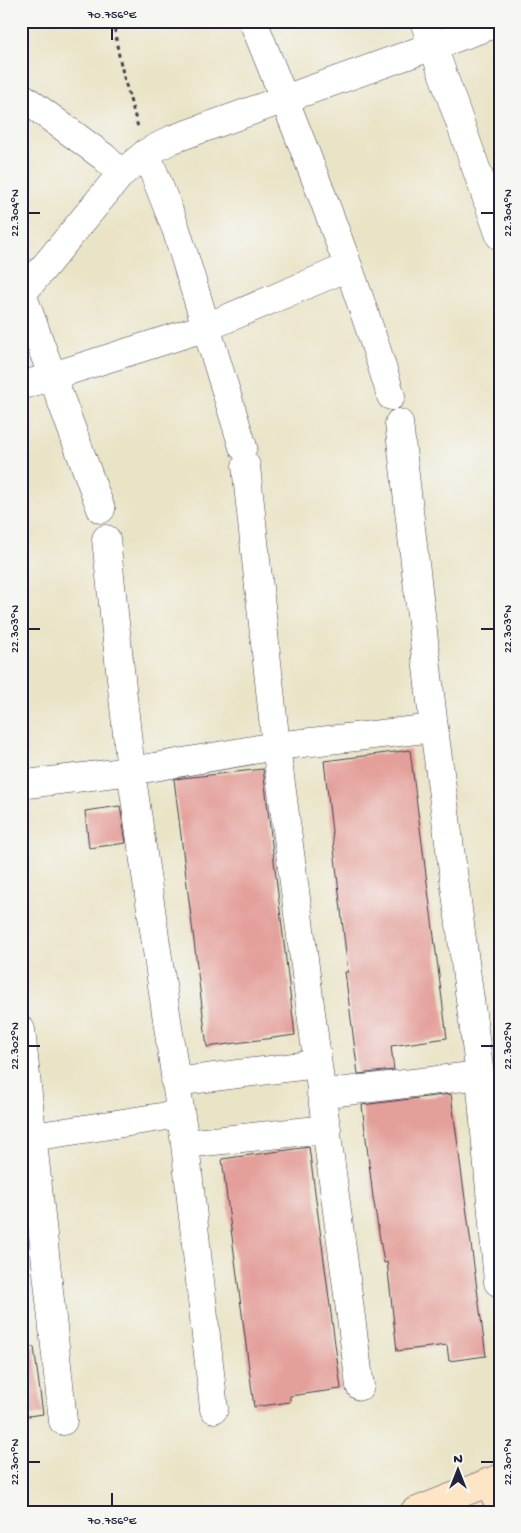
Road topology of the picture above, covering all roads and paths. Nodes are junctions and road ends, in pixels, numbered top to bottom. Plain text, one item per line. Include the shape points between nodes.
1 (114, 21) edge
2 (253, 21) edge
3 (500, 22) edge
4 (429, 33) edge
5 (21, 96) edge
6 (285, 98) junction
7 (146, 152) junction
8 (121, 174) junction
9 (500, 236) edge
10 (348, 268) junction
11 (22, 293) edge
12 (207, 327) junction
13 (54, 377) junction
14 (21, 386) edge
15 (391, 396) dead end
16 (399, 423) dead end
17 (101, 509) dead end
18 (106, 539) dead end
19 (434, 728) junction
20 (276, 746) junction
21 (131, 770) junction
22 (27, 784) dead end
23 (21, 1030) edge
24 (317, 1064) junction
25 (480, 1075) junction
26 (175, 1082) junction
27 (321, 1094) junction
28 (180, 1114) junction
29 (327, 1129) junction
30 (33, 1137) junction
31 (184, 1144) junction
32 (500, 1284) edge
33 (360, 1386) dead end
34 (214, 1409) dead end
35 (63, 1421) dead end
36 (494, 1480) edge
37 (500, 1507) edge
38 (414, 1512) edge

1 - 7 path via 122,71
2 - 6 street
3 - 4 street
4 - 6 street
4 - 9 street
5 - 8 street via 104,157
6 - 7 street
6 - 10 street
7 - 8 street
7 - 12 street via 176,229
8 - 11 street
10 - 12 street
10 - 15 street
11 - 13 street
12 - 13 street
12 - 20 street via 245,456
13 - 14 street
13 - 17 street
16 - 19 street
18 - 21 street
19 - 20 street
19 - 25 street
20 - 21 street
20 - 24 street
21 - 22 street
21 - 26 street
23 - 30 street
24 - 26 street
24 - 27 street
25 - 27 street
25 - 32 street
26 - 28 street
27 - 29 street
28 - 30 street
28 - 31 street
29 - 31 street
29 - 33 street
30 - 35 street
31 - 34 street
36 - 37 street
36 - 38 street

